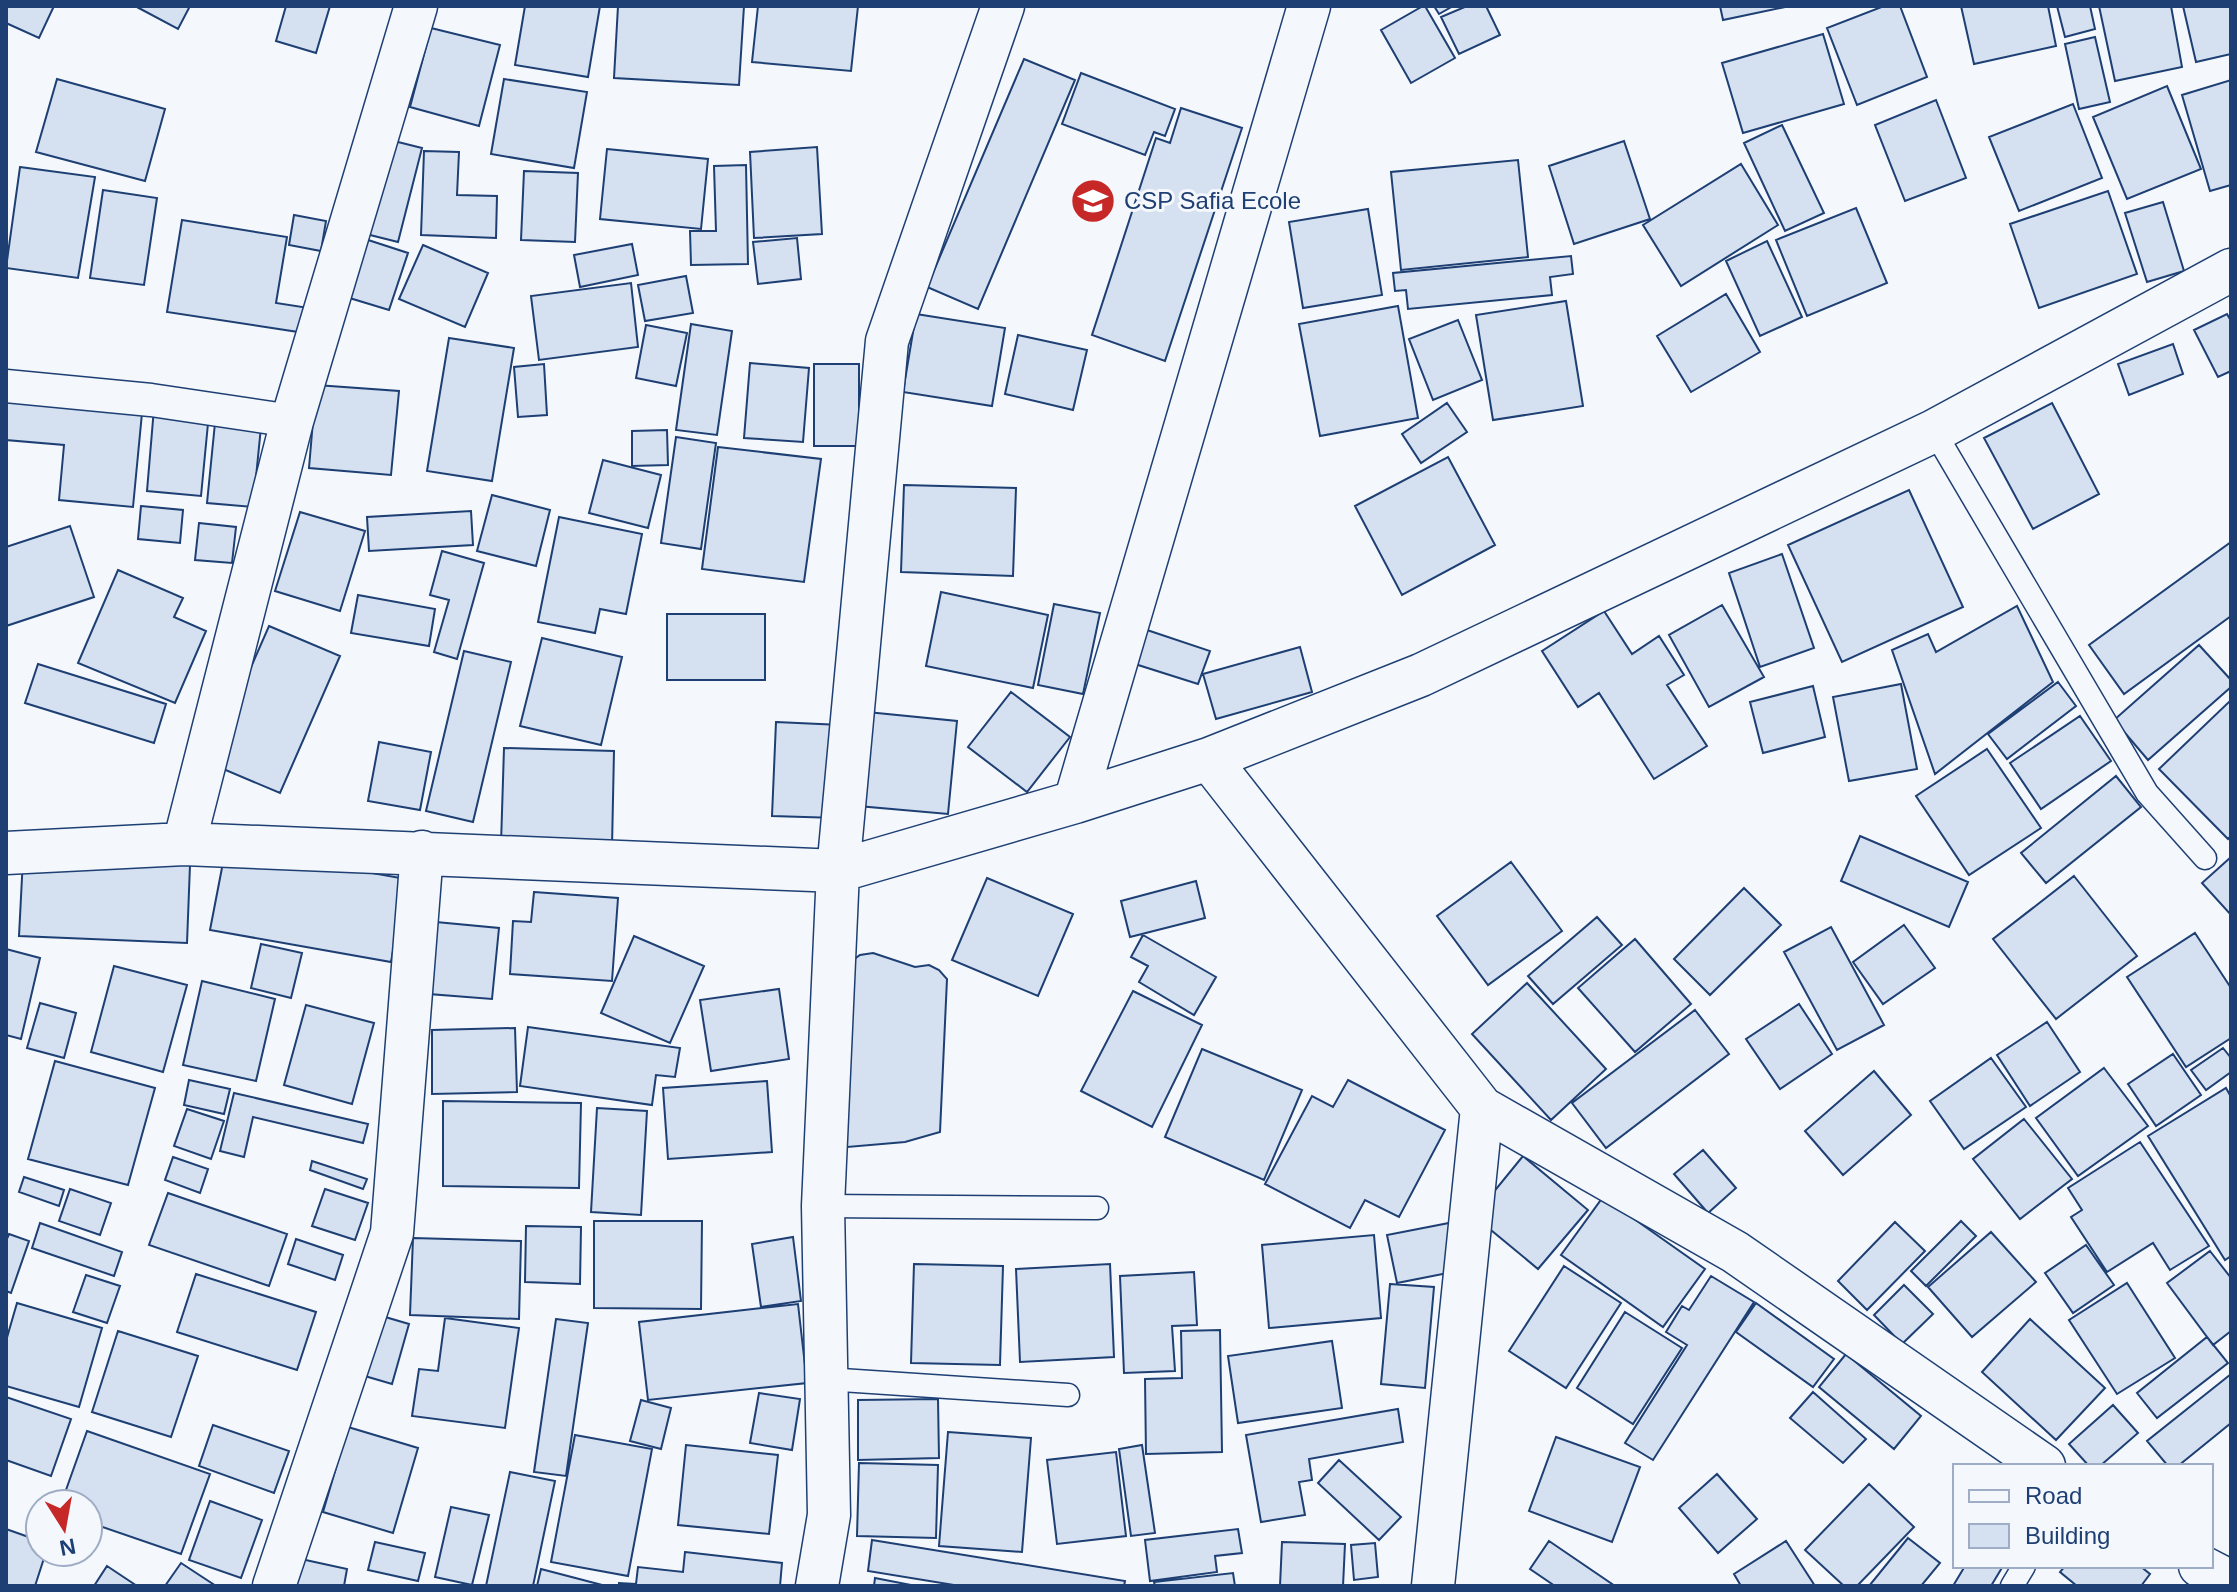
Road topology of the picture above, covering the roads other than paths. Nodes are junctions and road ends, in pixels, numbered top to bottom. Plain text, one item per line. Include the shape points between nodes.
1 (416, 6) edge
2 (1003, 6) edge
3 (1312, 8) edge
4 (2231, 270) edge
5 (6, 386) edge
6 (292, 421) junction
7 (1934, 431) junction
8 (1209, 759) junction
9 (1075, 802) junction
10 (184, 844) junction
11 (422, 852) junction
12 (6, 853) edge
13 (2205, 858) dead end
14 (838, 871) junction
15 (1482, 1108) junction
16 (823, 1206) junction
17 (1097, 1208) dead end
18 (826, 1379) junction
19 (1068, 1395) dead end
20 (2041, 1464) edge
21 (2023, 1568) edge
22 (2204, 1568) edge
23 (2231, 1582) edge
24 (274, 1586) edge
25 (817, 1586) edge
26 (1433, 1586) edge
27 (2012, 1586) edge

1 - 6 street
2 - 14 street via 887,341
3 - 9 street
4 - 7 street
5 - 6 street
6 - 10 street
7 - 8 street via 1421,675
7 - 13 lane via 2147,793
8 - 9 street
8 - 15 street
9 - 14 street
10 - 11 street
10 - 12 street
11 - 14 street
11 - 24 street via 392,1233
14 - 16 street
15 - 20 street via 1735,1252
15 - 26 street
16 - 17 lane
16 - 18 street
18 - 19 lane
18 - 25 street via 829,1515
21 - 27 lane
22 - 23 street

